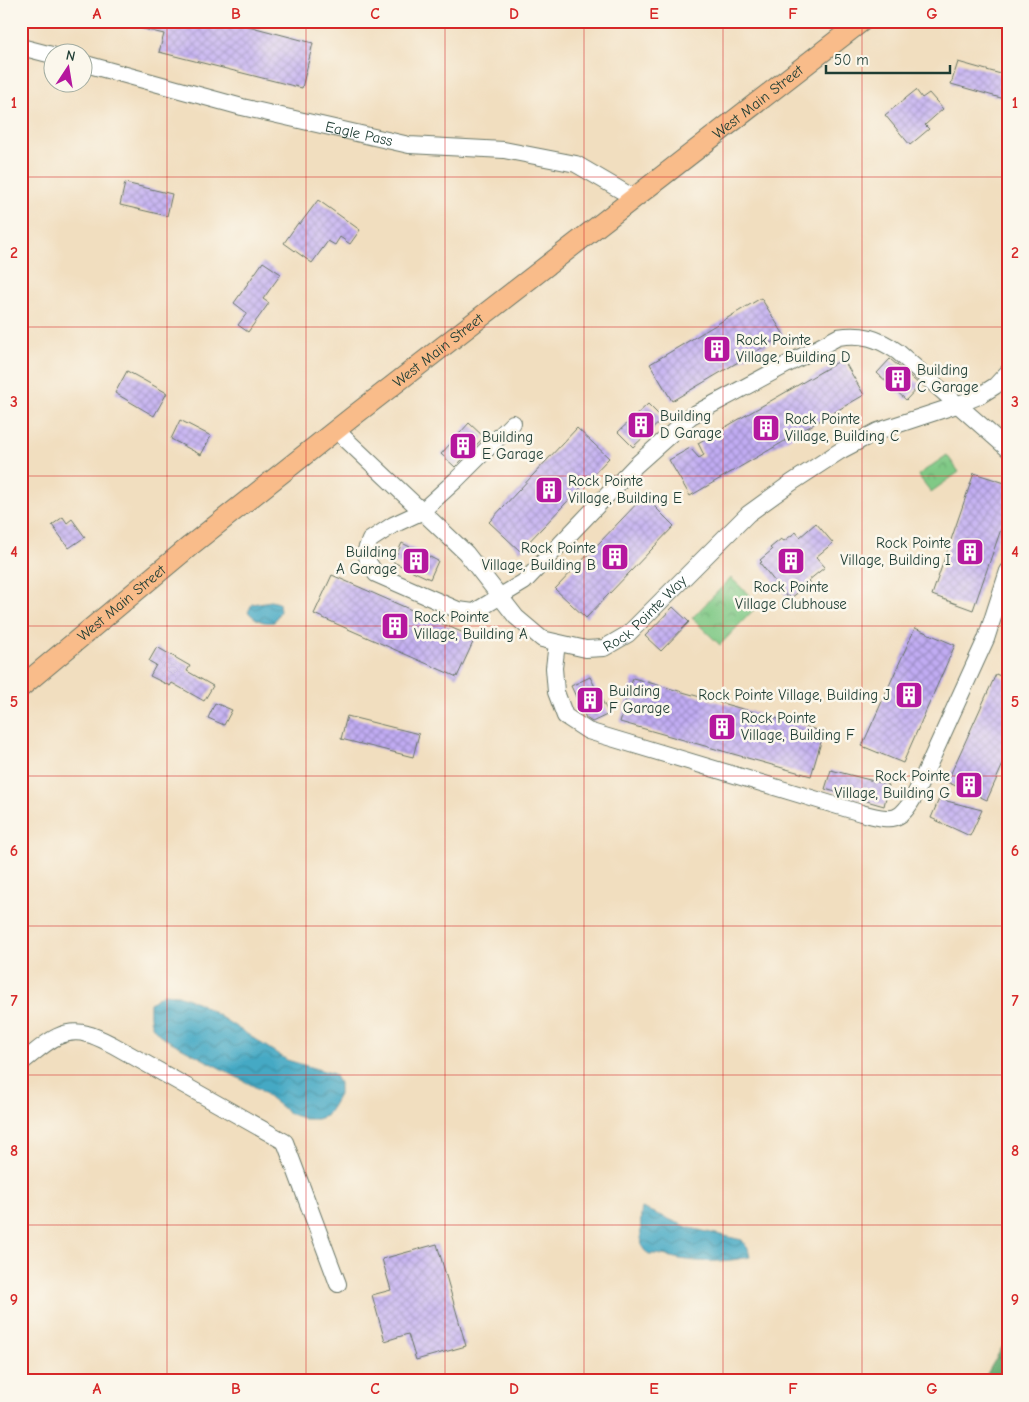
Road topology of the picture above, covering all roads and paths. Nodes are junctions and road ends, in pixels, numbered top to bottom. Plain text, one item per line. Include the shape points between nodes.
1 (862, 21) edge
2 (21, 47) edge
3 (42, 52) edge
4 (92, 67) edge
5 (634, 198) junction
6 (1008, 372) edge
7 (957, 405) junction
8 (513, 423) dead end
9 (336, 430) junction
10 (1008, 449) edge
11 (421, 512) junction
12 (1008, 571) edge
13 (500, 596) junction
14 (557, 643) junction
15 (21, 687) edge
16 (21, 1063) edge
17 (338, 1284) dead end

1 - 5 main road, West Main Street
2 - 3 street
4 - 5 street, Eagle Pass via 242,107 409,145 504,150 576,164
5 - 9 main road, West Main Street
6 - 7 street, Rock Pointe Way via 995,386
7 - 10 street
7 - 13 street via 885,343 861,335 838,337 691,416 635,466 524,582
7 - 14 street, Rock Pointe Way via 878,431 790,483 748,514 628,634 604,648 586,649
8 - 11 street
9 - 11 street, Rock Pointe Way
9 - 15 main road, West Main Street via 182,552
11 - 13 street, Rock Pointe Way via 466,553
11 - 13 street via 370,540 366,550 368,562 376,574 458,610 474,612
12 - 14 street via 986,639 923,778 906,811 896,818 861,813 588,731 566,716 556,692
13 - 14 street, Rock Pointe Way via 516,617 542,639
16 - 17 street via 55,1037 70,1032 87,1034 113,1045 285,1142

